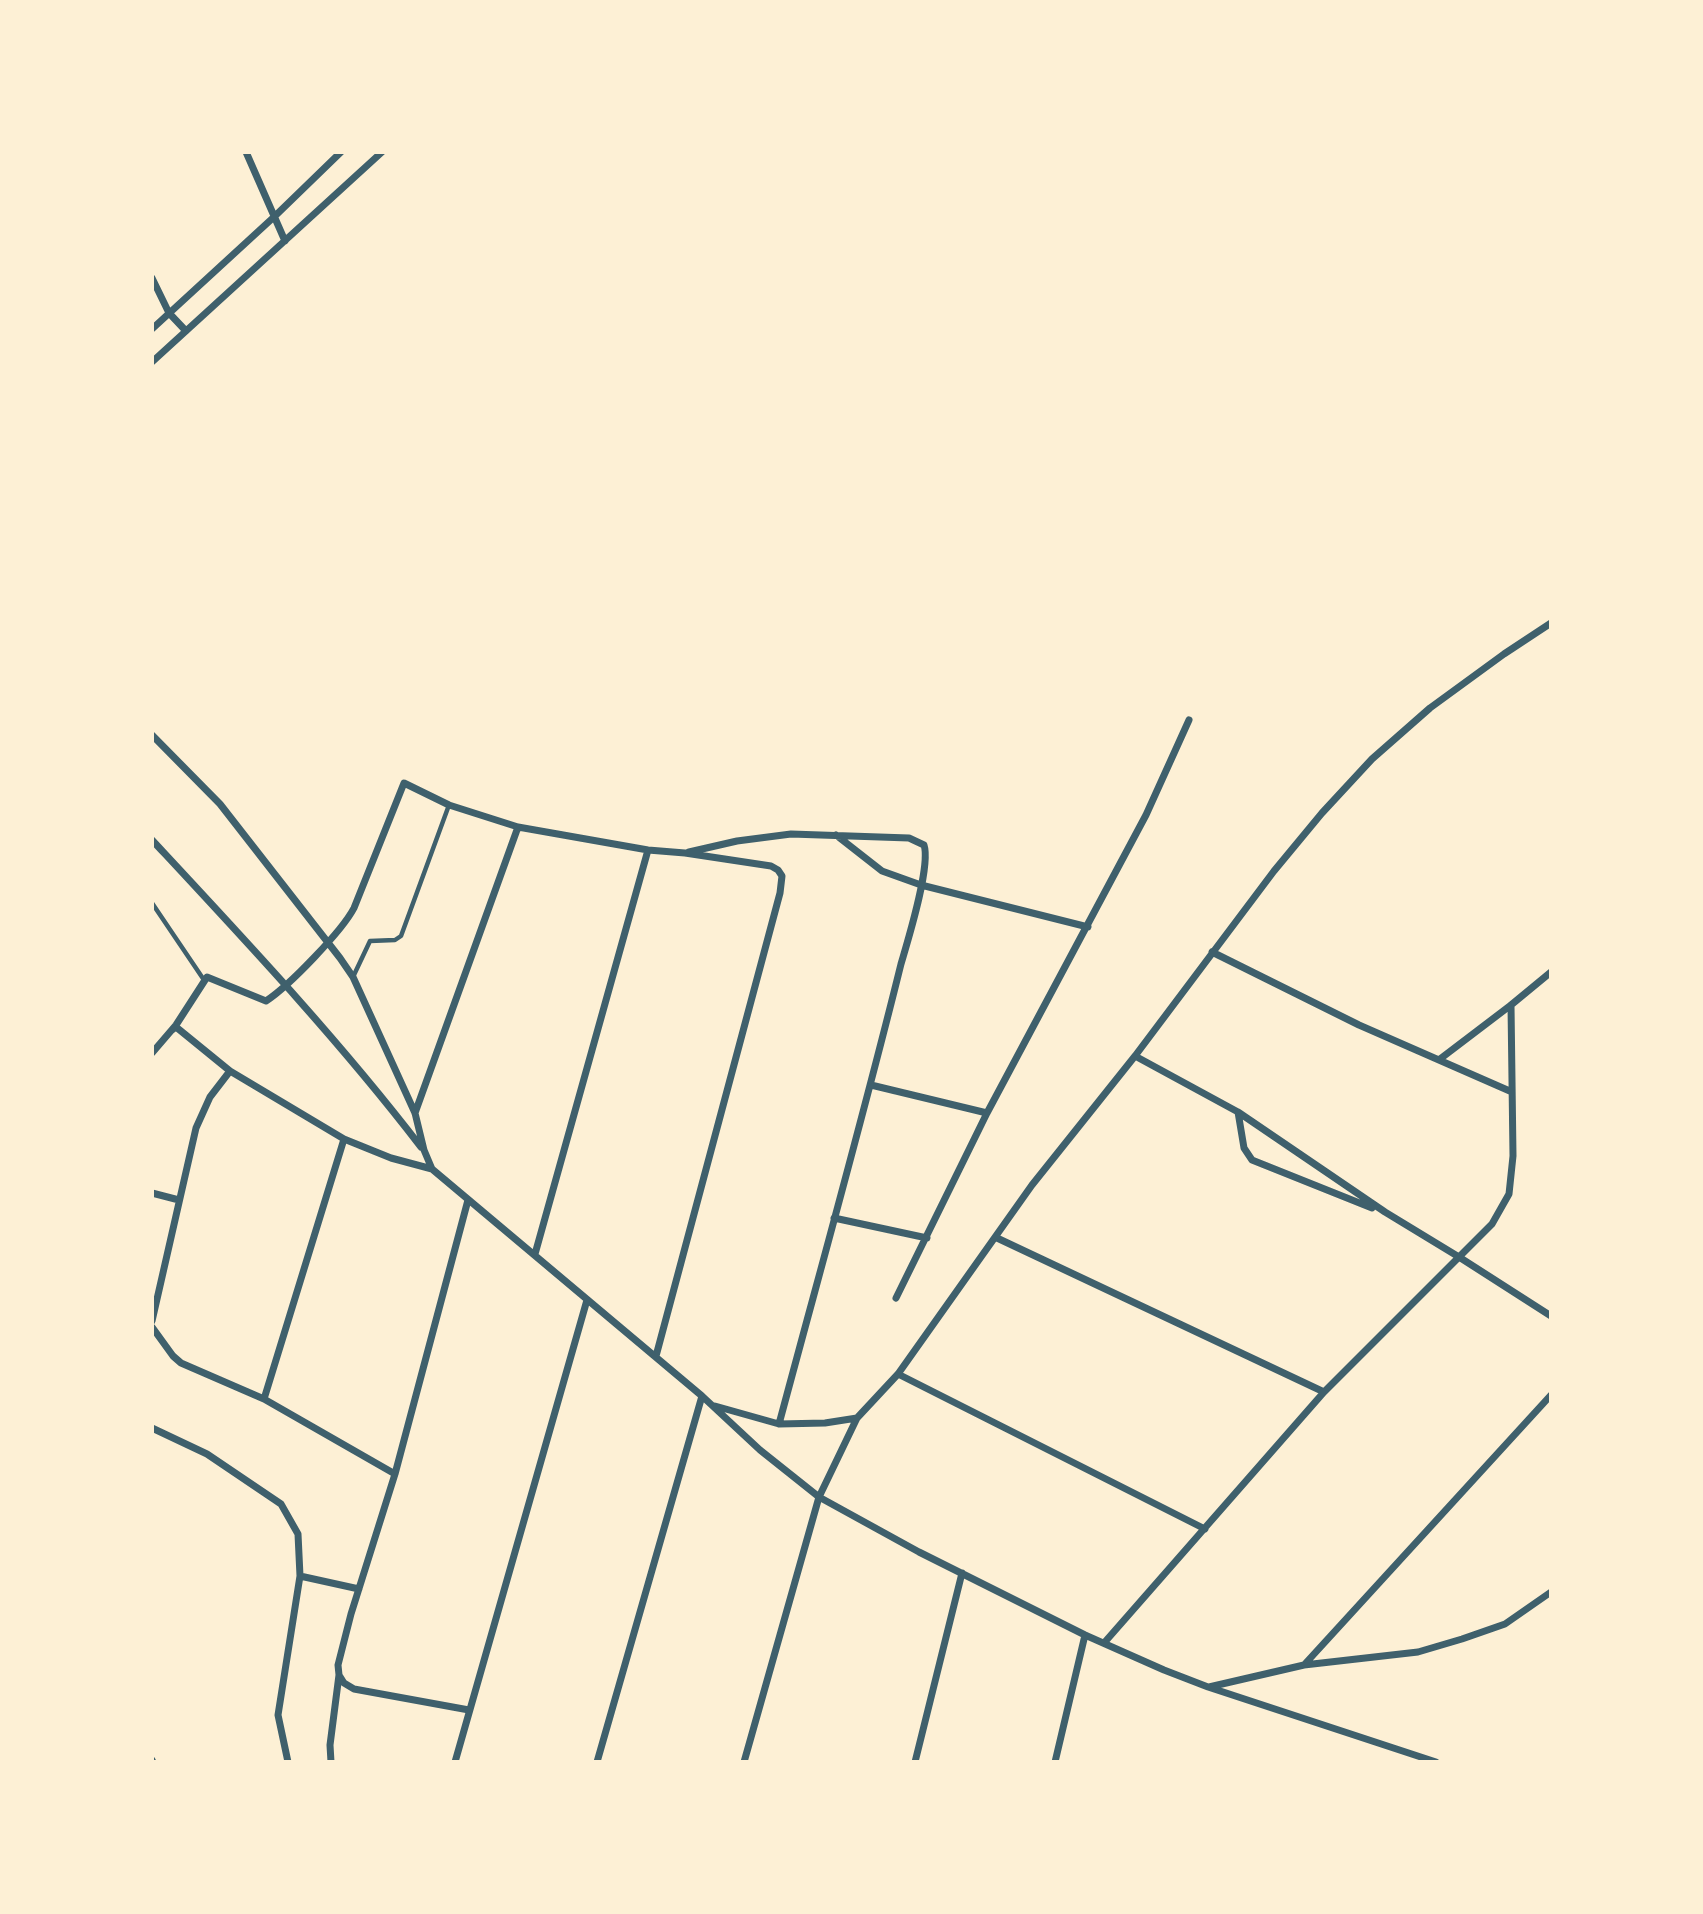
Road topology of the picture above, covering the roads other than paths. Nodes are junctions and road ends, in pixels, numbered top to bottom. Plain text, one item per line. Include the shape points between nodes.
1 (246, 152) edge
2 (341, 152) edge
3 (383, 152) edge
4 (275, 216) junction
5 (285, 241) junction
6 (152, 278) edge
7 (169, 313) junction
8 (152, 329) edge
9 (186, 331) junction
10 (152, 362) edge
11 (1551, 623) edge
12 (1189, 720) dead end
13 (152, 735) edge
14 (449, 805) junction
15 (518, 827) junction
16 (836, 835) junction
17 (152, 840) edge
18 (648, 850) junction
19 (685, 853) junction
20 (921, 886) junction
21 (152, 903) edge
22 (1088, 927) junction
23 (329, 941) junction
24 (1212, 953) junction
25 (1551, 972) edge
26 (353, 977) junction
27 (204, 980) junction
28 (286, 984) junction
29 (1511, 1005) junction
30 (166, 1035) junction
31 (152, 1053) edge
32 (1135, 1056) junction
33 (1440, 1059) junction
34 (230, 1071) junction
35 (872, 1085) junction
36 (1512, 1092) junction
37 (1238, 1112) junction
38 (415, 1113) junction
39 (987, 1113) junction
40 (344, 1139) junction
41 (424, 1150) junction
42 (432, 1169) junction
43 (152, 1193) edge
44 (179, 1200) junction
45 (468, 1200) junction
46 (1385, 1212) junction
47 (834, 1218) junction
48 (997, 1237) junction
49 (927, 1238) junction
50 (535, 1254) junction
51 (1459, 1257) junction
52 (897, 1298) dead end
53 (587, 1300) junction
54 (1551, 1316) edge
55 (152, 1321) edge
56 (152, 1327) edge
57 (656, 1356) junction
58 (898, 1374) junction
59 (1324, 1392) junction
60 (1551, 1395) edge
61 (702, 1396) junction
62 (264, 1399) junction
63 (714, 1406) junction
64 (858, 1418) junction
65 (779, 1424) junction
66 (152, 1428) edge
67 (395, 1474) junction
68 (819, 1497) junction
69 (1205, 1528) junction
70 (962, 1573) junction
71 (300, 1576) junction
72 (359, 1589) junction
73 (1551, 1592) edge
74 (1085, 1636) junction
75 (1104, 1643) junction
76 (1304, 1665) junction
77 (339, 1675) junction
78 (1208, 1687) junction
79 (468, 1710) junction
80 (288, 1762) edge
81 (331, 1762) edge
82 (455, 1762) edge
83 (597, 1762) edge
84 (744, 1762) edge
85 (915, 1762) edge
86 (1055, 1762) edge
87 (1436, 1762) edge

1 - 4 street
2 - 4 street
3 - 5 street
4 - 5 street
4 - 7 street
5 - 9 street
6 - 7 street
7 - 8 street
7 - 9 street
9 - 10 street
11 - 24 street via 1430,708 1372,760 1322,813
12 - 22 street
13 - 23 street via 220,804
14 - 15 street
14 - 23 street via 404,783 354,908
14 - 26 lane via 401,936 370,940
15 - 18 street
15 - 38 street
16 - 19 street via 778,836
16 - 20 street via 882,871
16 - 20 street via 897,836 925,845
17 - 28 street
18 - 19 street
18 - 50 street
19 - 57 street via 771,866 782,876
20 - 22 street
20 - 35 street
21 - 27 lane
22 - 39 street
23 - 26 street
23 - 28 street
24 - 32 street
24 - 33 street via 1359,1026
25 - 29 street
26 - 38 street
27 - 28 street via 209,977 266,1000
27 - 30 street
28 - 41 street
29 - 33 street
29 - 36 street
30 - 31 street
30 - 34 street via 176,1027
32 - 37 street
32 - 48 street via 1032,1185
33 - 36 street
34 - 40 street
34 - 44 street via 210,1097 196,1128
35 - 39 street
35 - 47 street
36 - 51 street via 1509,1194 1492,1224
37 - 46 street
37 - 46 street via 1244,1148 1252,1160
38 - 41 street
39 - 49 street
40 - 42 street
40 - 62 street
41 - 42 street
42 - 45 street
43 - 44 street
44 - 55 street
45 - 50 street
45 - 67 street
46 - 51 street
47 - 49 street
47 - 65 street
48 - 58 street
48 - 59 street
49 - 52 street
50 - 53 street
51 - 54 street
51 - 59 street
53 - 57 street
53 - 79 street
56 - 62 street via 181,1363
57 - 61 street
58 - 64 street
58 - 69 street
59 - 69 street
60 - 76 street
61 - 63 street
61 - 83 street
62 - 67 street
63 - 65 street
63 - 68 street
64 - 65 street
64 - 68 street
66 - 71 street via 206,1454 281,1504 298,1534
67 - 72 street
68 - 70 street
68 - 84 street
69 - 75 street
70 - 74 street
70 - 85 street
71 - 72 street
71 - 80 street via 278,1715
72 - 77 street
73 - 76 street via 1505,1624 1462,1639 1418,1652
74 - 75 street
74 - 86 street
75 - 78 street
76 - 78 street
77 - 79 street via 354,1689
77 - 81 street
78 - 87 street
79 - 82 street

